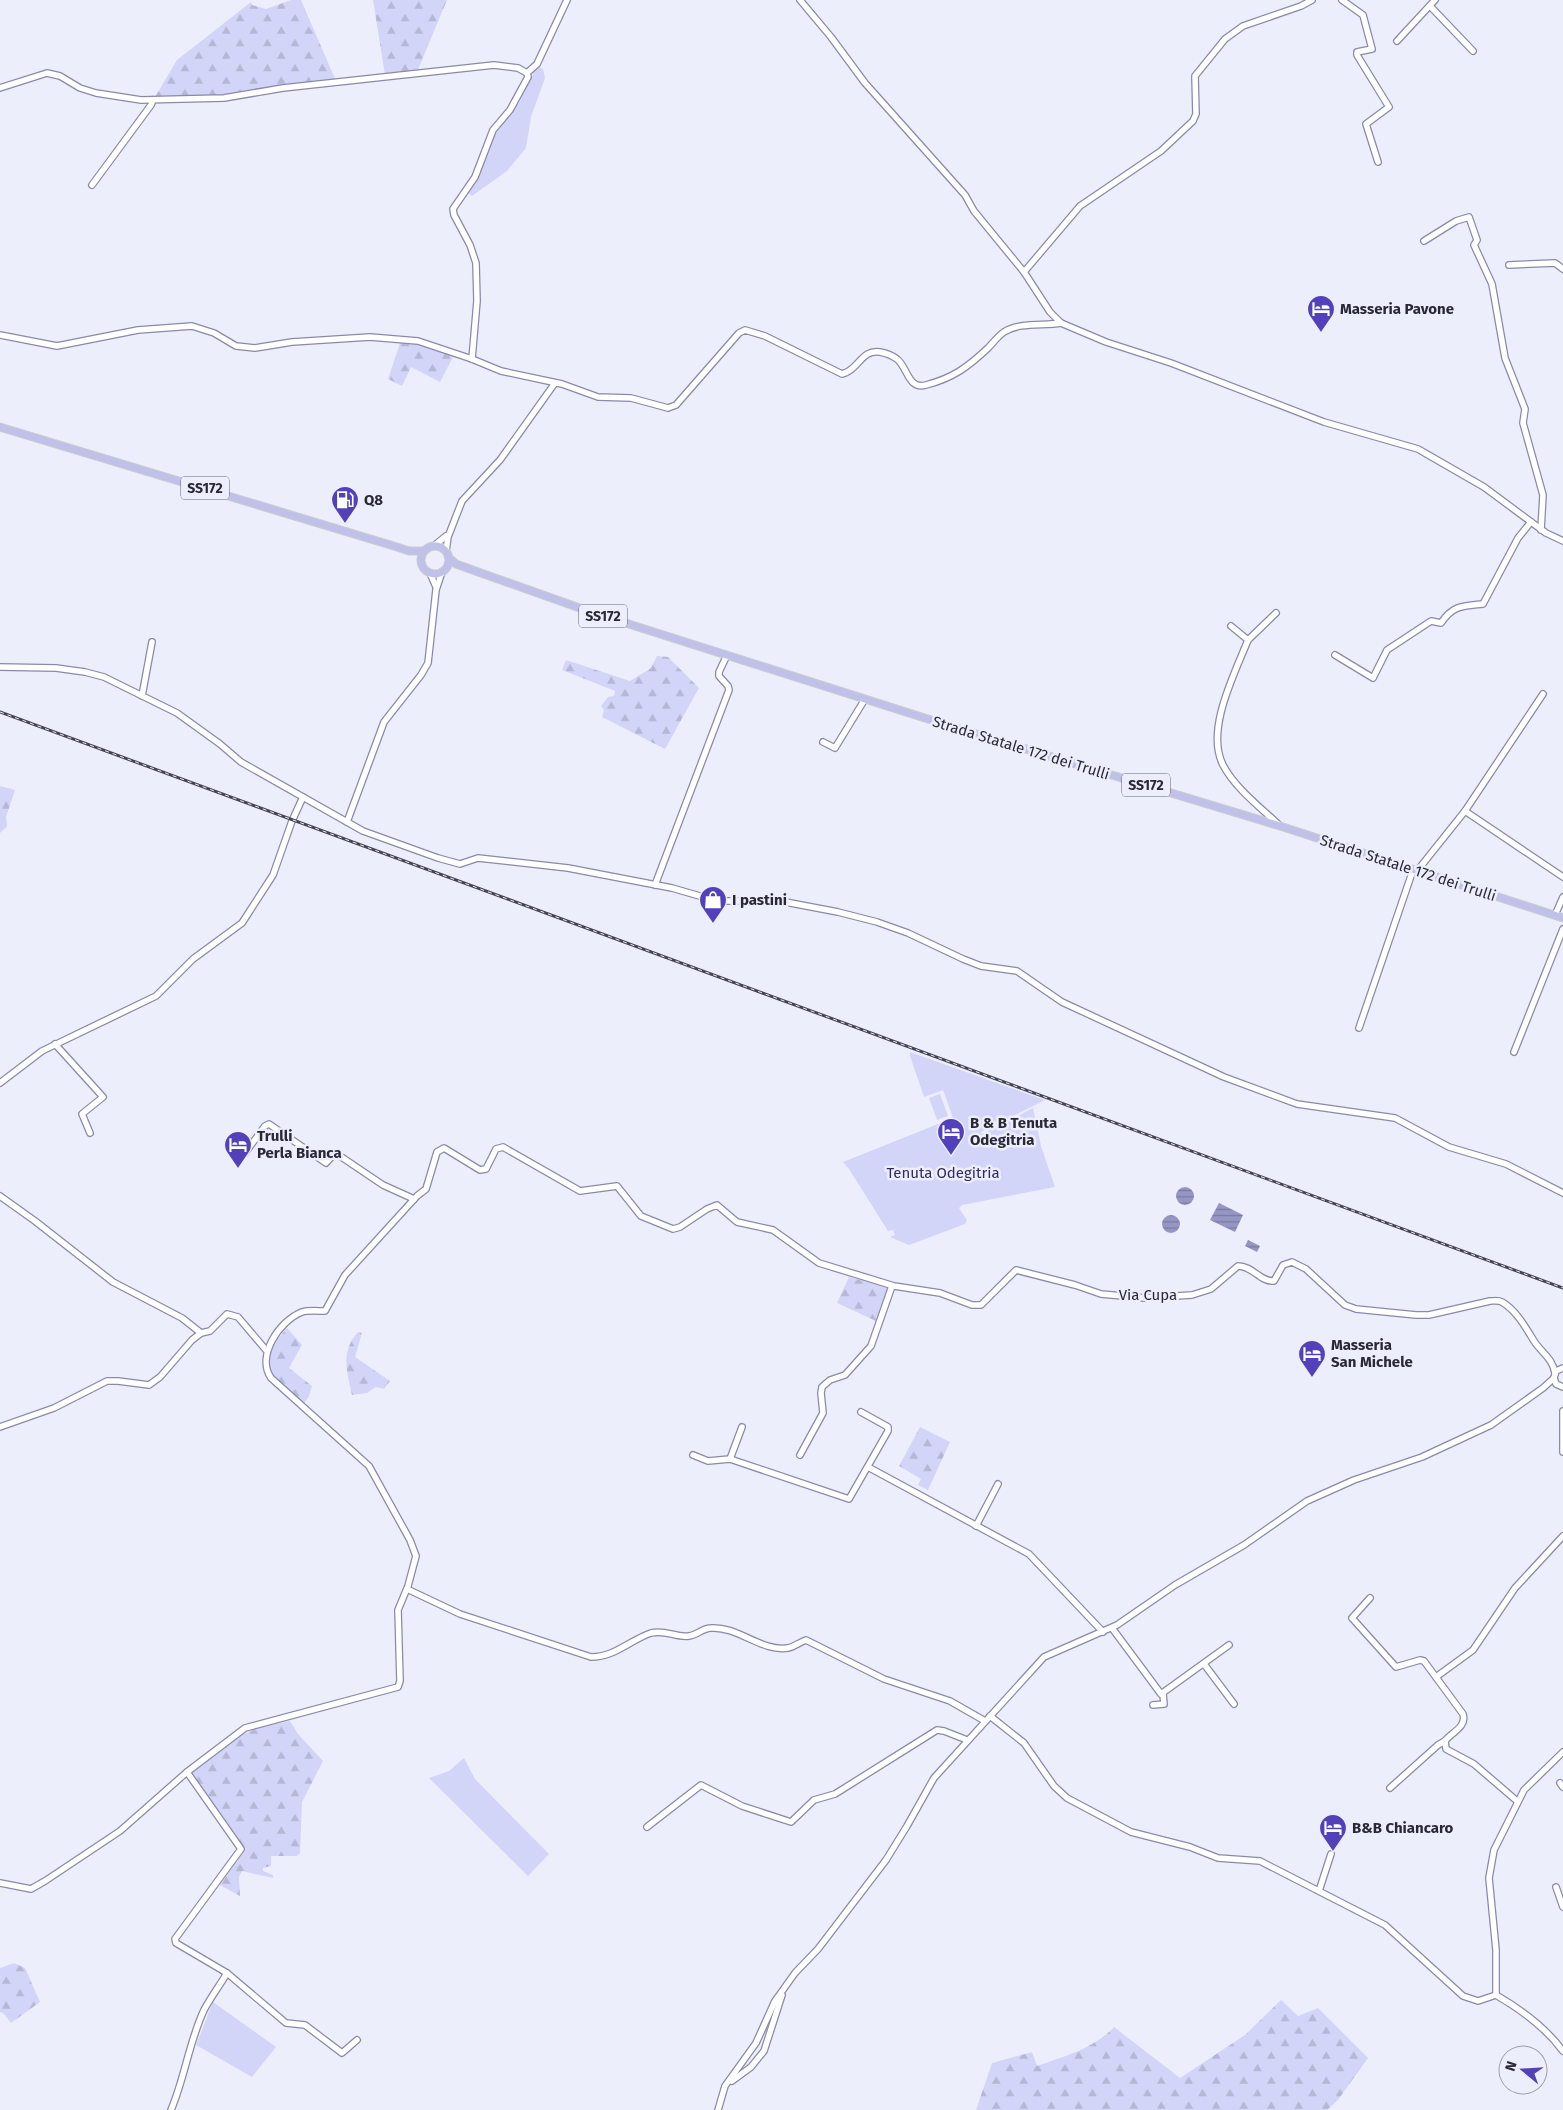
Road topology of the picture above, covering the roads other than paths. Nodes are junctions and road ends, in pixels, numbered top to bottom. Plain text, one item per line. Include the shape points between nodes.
1 (567, 0) edge
2 (800, 0) edge
3 (1312, 0) edge
4 (1342, 0) edge
5 (1435, 0) edge
6 (1430, 6) junction
7 (1397, 41) dead end
8 (1473, 51) dead end
9 (527, 73) junction
10 (0, 88) edge
11 (153, 100) junction
12 (1378, 162) dead end
13 (92, 185) dead end
14 (1424, 241) dead end
15 (1509, 265) dead end
16 (1563, 269) edge
17 (1024, 272) junction
18 (1061, 323) junction
19 (0, 335) edge
20 (472, 359) junction
21 (555, 383) junction
22 (0, 427) edge
23 (1531, 522) junction
24 (450, 530) junction
25 (1542, 530) junction
26 (1563, 540) edge
27 (435, 546) junction
28 (409, 551) junction
29 (424, 551) junction
30 (448, 554) junction
31 (421, 560) junction
32 (444, 570) junction
33 (430, 573) junction
34 (481, 573) junction
35 (436, 590) junction
36 (1276, 613) dead end
37 (1231, 626) dead end
38 (1248, 640) junction
39 (152, 642) dead end
40 (727, 655) junction
41 (1334, 655) dead end
42 (0, 667) edge
43 (1543, 694) dead end
44 (142, 696) junction
45 (865, 699) junction
46 (823, 742) dead end
47 (303, 796) junction
48 (1465, 811) junction
49 (347, 822) junction
50 (1280, 826) junction
51 (1415, 870) junction
52 (1563, 877) edge
53 (655, 885) junction
54 (1563, 897) edge
55 (1559, 916) edge
56 (1563, 929) edge
57 (1359, 1028) dead end
58 (55, 1044) junction
59 (1514, 1052) dead end
60 (0, 1083) edge
61 (90, 1133) dead end
62 (245, 1153) dead end
63 (1563, 1193) edge
64 (0, 1196) edge
65 (414, 1199) junction
66 (892, 1286) junction
67 (202, 1333) junction
68 (266, 1350) junction
69 (1551, 1361) junction
70 (1563, 1368) edge
71 (1554, 1375) junction
72 (1543, 1388) junction
73 (1561, 1388) edge
74 (1563, 1410) edge
75 (861, 1412) dead end
76 (0, 1427) edge
77 (742, 1427) dead end
78 (1563, 1452) edge
79 (693, 1455) dead end
80 (800, 1455) dead end
81 (730, 1460) junction
82 (868, 1467) junction
83 (998, 1484) dead end
84 (976, 1526) junction
85 (1563, 1536) edge
86 (407, 1590) junction
87 (1370, 1598) dead end
88 (1112, 1628) junction
89 (1103, 1632) junction
90 (1229, 1645) dead end
91 (1204, 1664) junction
92 (1436, 1676) junction
93 (1164, 1694) junction
94 (1234, 1704) dead end
95 (1153, 1705) dead end
96 (990, 1716) junction
97 (985, 1721) junction
98 (967, 1740) junction
99 (1444, 1741) junction
100 (1563, 1752) edge
101 (187, 1772) junction
102 (1390, 1788) dead end
103 (1517, 1801) junction
104 (647, 1827) dead end
105 (1331, 1854) dead end
106 (0, 1883) edge
107 (1556, 1887) dead end
108 (1319, 1891) junction
109 (1563, 1907) edge
110 (227, 1972) junction
111 (786, 1987) junction
112 (1496, 1995) junction
113 (357, 2040) dead end
114 (1563, 2052) edge
115 (724, 2090) junction
116 (170, 2110) edge
117 (718, 2110) edge

1 - 9 street via 537,64
2 - 17 street via 865,83 965,195 974,211
3 - 17 street via 1242,26 1225,39 1195,76 1196,114 1189,125 1161,151 1080,206
4 - 12 street via 1363,15 1372,49 1357,52 1357,55 1389,107 1366,124
5 - 6 street
6 - 7 street
6 - 8 street
9 - 11 street via 518,68 494,65 283,88 224,98
9 - 20 street via 524,87 494,130 475,177 453,209 476,263 477,301
10 - 11 street via 48,73 96,93
11 - 13 street
14 - 25 street via 1456,221 1469,217 1477,240 1474,245 1492,284 1505,358 1525,409 1524,424 1543,495
15 - 16 street via 1555,263
17 - 18 street
18 - 21 street via 1005,332 955,375 924,386 910,380 898,360 886,354 872,352 865,355 850,372 842,374 765,336 745,330 683,398 668,408 631,398 598,397
18 - 23 street via 1324,422 1418,449 1484,487
19 - 20 street via 58,346 138,330 192,326 214,333 236,346 255,348 370,337 418,341
20 - 21 street via 501,371
21 - 24 street via 500,460 462,501
22 - 28 main road, SS172
23 - 25 street
23 - 41 street via 1518,538 1484,604 1461,606 1449,611 1441,623 1432,621 1387,650 1373,678
24 - 27 street
24 - 30 street via 446,543
25 - 26 street
27 - 29 main road
27 - 30 main road, Strada Statale 172 dei Trulli
28 - 29 main road
28 - 31 main road
29 - 31 main road
30 - 32 main road
30 - 34 main road, Strada Statale 172 dei Trulli / SS172 via 456,564
31 - 33 main road
32 - 33 main road, Strada Statale 172 dei Trulli
32 - 34 main road, Strada Statale 172 dei Trulli via 454,568
32 - 35 street
33 - 35 street
34 - 40 main road, Strada Statale 172 dei Trulli / SS172
35 - 49 street via 427,665 384,722
36 - 38 street
37 - 38 street
38 - 50 street via 1221,707 1218,743 1222,765
39 - 44 street
40 - 45 main road, Strada Statale 172 dei Trulli / SS172
40 - 53 street via 719,676 729,690
42 - 44 street via 85,672 104,677
43 - 48 street
44 - 47 street via 177,713 241,762
45 - 46 street via 835,748
45 - 50 main road, Strada Statale 172 dei Trulli / SS172
47 - 49 street
47 - 58 street via 273,875 242,923 193,959 156,996
48 - 51 street
48 - 52 street
49 - 53 street via 370,834 460,864 478,858 568,868
50 - 51 main road, Strada Statale 172 dei Trulli / SS172
51 - 55 main road, Strada Statale 172 dei Trulli / SS172
51 - 57 street
53 - 63 street via 728,903 780,901 877,922 981,966 1017,972 1062,1002 1224,1077 1297,1104 1395,1118 1448,1147 1506,1164
54 - 55 street
56 - 59 street
58 - 60 street
58 - 61 street via 103,1097 82,1114
62 - 65 street via 269,1124 326,1163 337,1154 383,1185
64 - 67 street via 110,1280 182,1318
65 - 66 street, Via Cupa via 426,1189 437,1152 444,1148 480,1170 486,1169 496,1149 503,1147 580,1191 616,1186 641,1216 673,1229 717,1205 737,1222 773,1230 819,1263
65 - 68 street via 345,1276 325,1311 303,1311 295,1316
66 - 69 street, Via Cupa via 940,1292 978,1306 1016,1270 1076,1284 1101,1294 1192,1295 1211,1289 1238,1266 1274,1281 1283,1265 1292,1262 1306,1269 1345,1305 1356,1309 1429,1315 1490,1300 1502,1302 1529,1330 1534,1342
66 - 80 street via 871,1346 845,1375 830,1380 822,1387 823,1413
67 - 68 street via 207,1333 230,1314 238,1318
67 - 76 street via 149,1385 108,1381 54,1408
68 - 86 street via 265,1363 271,1378 353,1450 379,1482 416,1556
69 - 70 street
69 - 71 street
70 - 71 street
71 - 72 street
71 - 73 street
72 - 73 street
72 - 88 street via 1491,1425 1422,1457 1354,1480 1307,1501
74 - 78 street
75 - 82 street via 889,1429
77 - 81 street
79 - 81 street via 708,1461
81 - 82 street via 847,1499
82 - 84 street
83 - 84 street
84 - 89 street via 1029,1554
85 - 92 street via 1515,1588 1473,1650
86 - 97 street via 460,1614 591,1657 611,1654 658,1631 689,1636 709,1628 725,1628 780,1648 810,1641 874,1674 950,1701
86 - 101 street via 398,1610 398,1687 245,1728
87 - 92 street via 1352,1618 1396,1667 1423,1660
88 - 89 street
88 - 93 street via 1160,1694
89 - 96 street via 1044,1657
90 - 91 street
91 - 93 street
91 - 94 street
92 - 99 street via 1464,1717 1461,1726
93 - 95 street via 1164,1704
96 - 97 street
96 - 108 street via 1024,1743 1054,1786 1111,1822 1131,1832 1190,1847 1214,1857 1260,1861
97 - 98 street
98 - 104 street via 936,1730 837,1793 814,1800 791,1822 742,1806 701,1785
98 - 111 street via 928,1785 886,1860
99 - 102 street
99 - 103 street via 1446,1749 1474,1764
100 - 103 street
101 - 106 street via 120,1831 45,1881 31,1889
101 - 110 street via 241,1849 175,1939 176,1943
103 - 112 street via 1494,1850 1489,1878 1496,1950
105 - 108 street
107 - 109 street
108 - 112 street via 1386,1925 1463,1996 1478,2001
110 - 113 street via 286,2023 305,2025 342,2053
110 - 116 street via 204,2010
111 - 115 street via 770,2011 756,2042
111 - 115 street via 764,2051
112 - 114 street via 1516,2006 1541,2027
115 - 117 street

